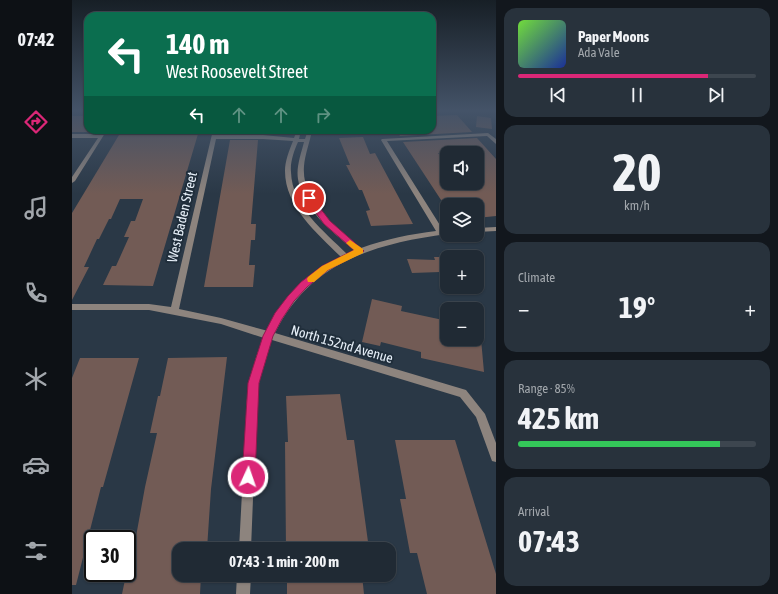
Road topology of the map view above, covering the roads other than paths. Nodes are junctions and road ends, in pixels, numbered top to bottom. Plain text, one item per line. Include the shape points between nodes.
1 (214, 137) edge
2 (101, 138) edge
3 (271, 138) edge
4 (424, 138) edge
5 (296, 140) junction
6 (307, 140) joint
7 (72, 181) edge
8 (440, 227) edge
9 (496, 229) edge
10 (484, 230) edge
11 (440, 233) edge
12 (360, 251) junction
13 (346, 257) junction
14 (73, 310) edge
15 (174, 310) junction
16 (268, 336) junction
17 (496, 457) edge
18 (245, 542) edge
19 (244, 582) edge
20 (243, 594) edge

1 - 15 street, West Baden Street
2 - 7 street
3 - 5 street
4 - 8 street via 384,140
5 - 6 street
5 - 13 street via 288,172 296,199 304,214
6 - 12 street via 301,172 309,198 327,222
9 - 10 street
11 - 12 street via 406,237
12 - 13 street
13 - 16 street via 325,268 304,285 279,316
14 - 15 street, North 152nd Avenue via 148,307
15 - 16 street, North 152nd Avenue
16 - 17 street, North 152nd Avenue via 463,393 480,414
16 - 18 street via 254,383
19 - 20 street

